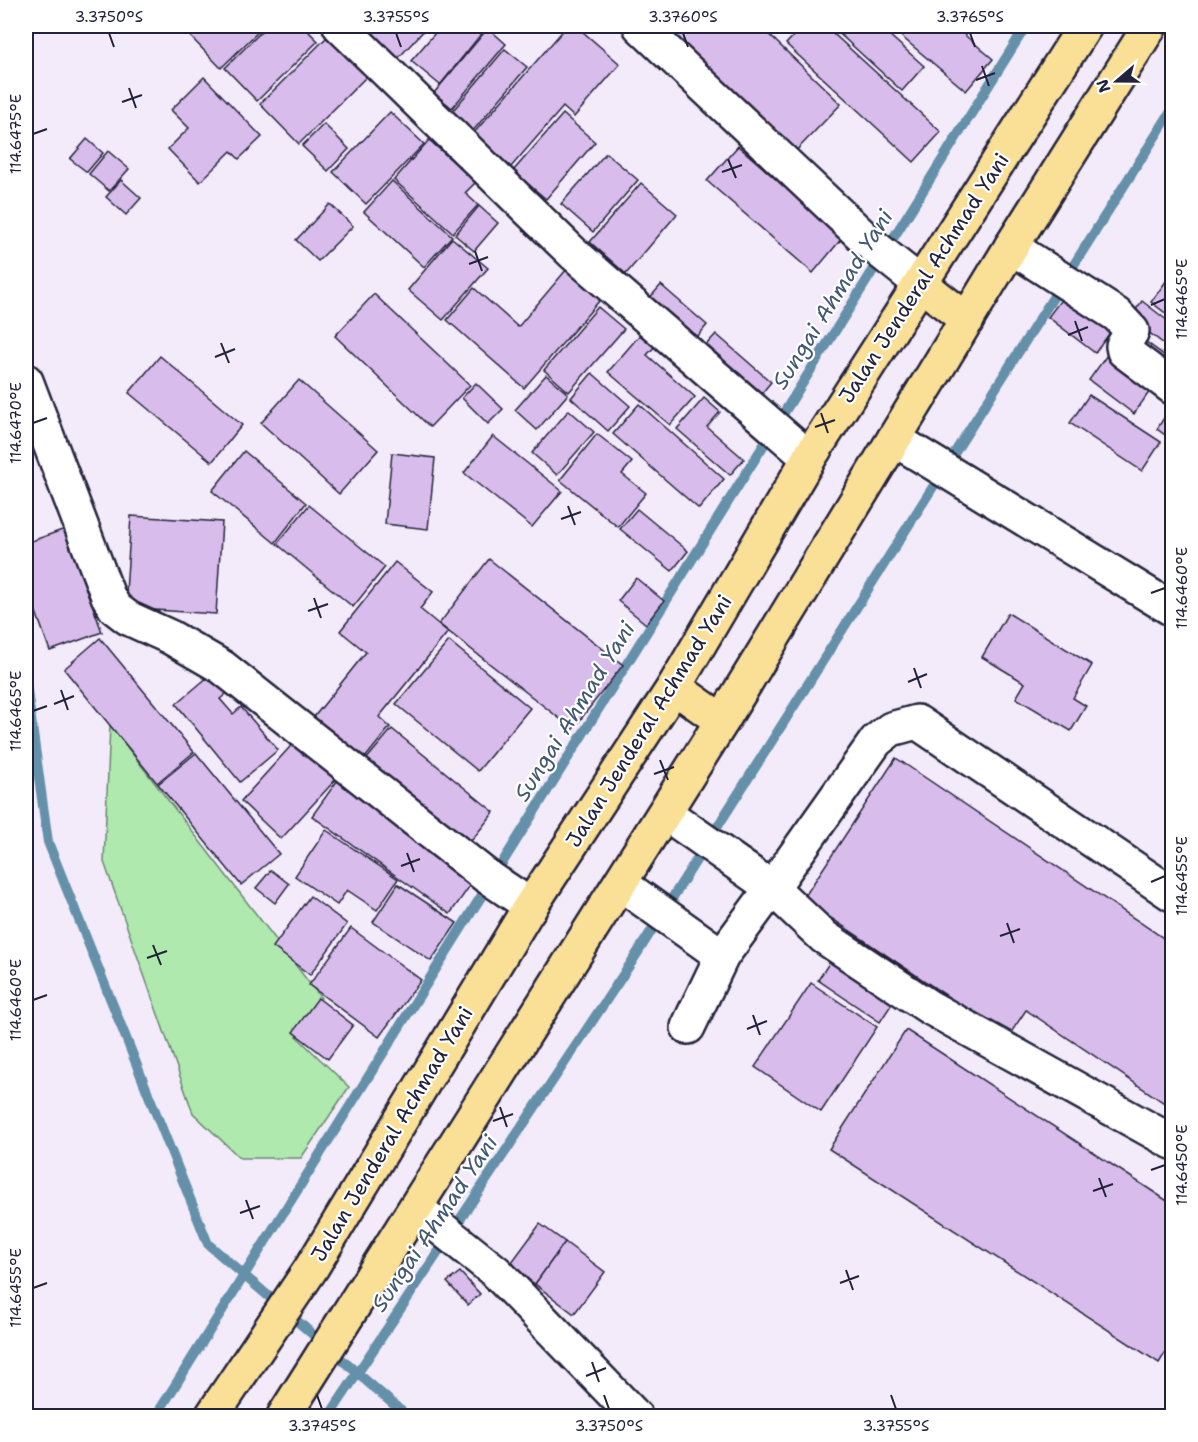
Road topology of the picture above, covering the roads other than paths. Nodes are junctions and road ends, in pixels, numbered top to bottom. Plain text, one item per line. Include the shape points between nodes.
1 (340, 26) edge
2 (640, 26) edge
3 (1150, 26) edge
4 (1075, 30) edge
5 (1011, 247) junction
6 (921, 284) junction
7 (967, 320) junction
8 (26, 381) edge
9 (1173, 387) edge
10 (894, 439) junction
11 (809, 458) junction
12 (1173, 609) edge
13 (674, 687) junction
14 (722, 721) junction
15 (665, 813) junction
16 (621, 884) junction
17 (772, 888) junction
18 (1173, 894) edge
19 (531, 906) junction
20 (722, 956) junction
21 (688, 1027) dead end
22 (1173, 1142) edge
23 (438, 1226) junction
24 (218, 1407) edge
25 (284, 1416) edge
26 (635, 1416) edge

1 - 11 street via 573,253
2 - 6 street
3 - 5 highway
4 - 6 highway, Jalan Jenderal Achmad Yani
5 - 7 highway
5 - 9 street via 1117,315 1132,331 1124,351
6 - 7 highway
6 - 11 highway, Jalan Jenderal Achmad Yani
7 - 10 highway
8 - 19 street via 115,608 222,667
10 - 12 street
10 - 14 highway
11 - 13 highway, Jalan Jenderal Achmad Yani
13 - 14 highway
13 - 19 highway, Jalan Jenderal Achmad Yani
14 - 15 highway
15 - 16 highway
15 - 17 street
16 - 20 street
16 - 23 highway
17 - 18 street via 876,741 891,729 917,722
17 - 20 street
17 - 22 street via 824,937 929,1007
19 - 24 highway, Jalan Jenderal Achmad Yani via 312,1267
20 - 21 street
23 - 25 highway via 350,1312
23 - 26 street via 496,1272

